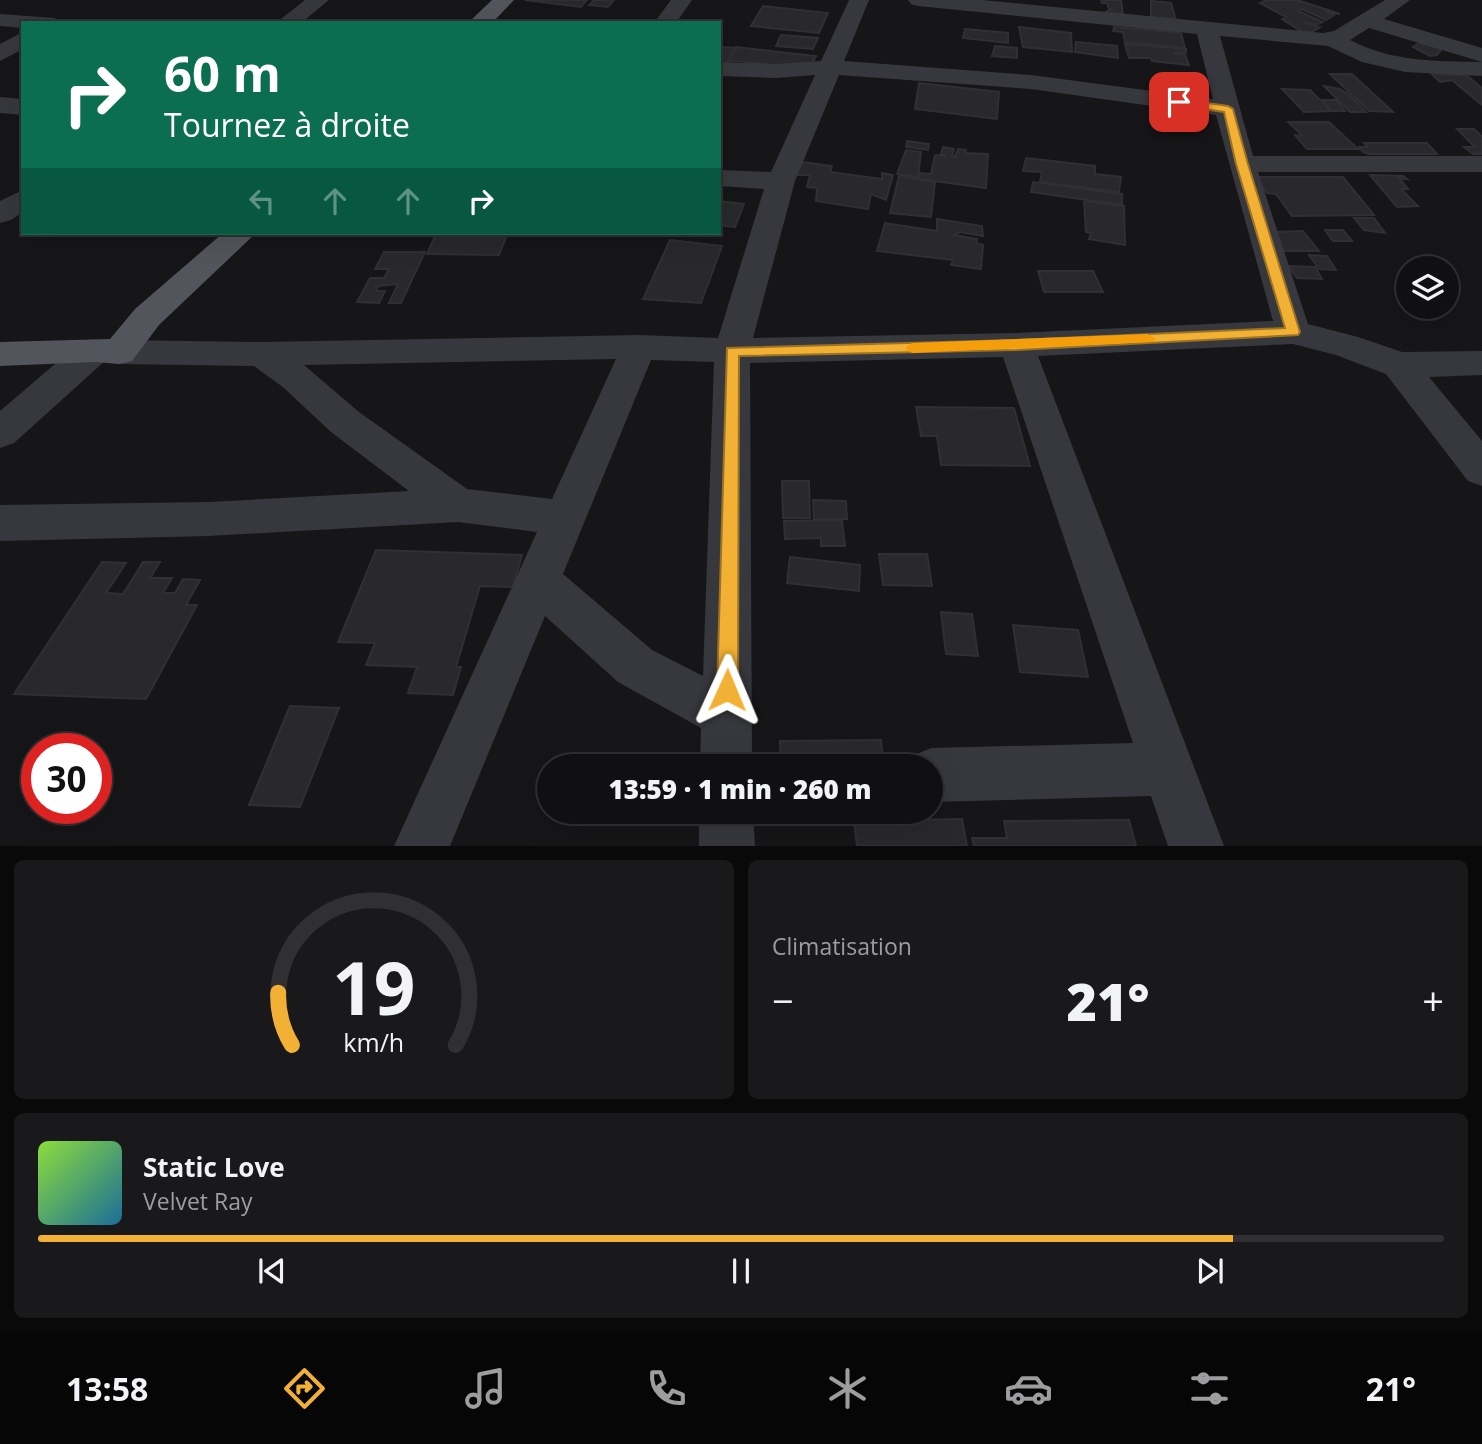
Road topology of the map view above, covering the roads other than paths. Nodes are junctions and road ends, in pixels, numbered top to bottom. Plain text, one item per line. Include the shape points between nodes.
1 (319, 0) edge
2 (505, 0) edge
3 (682, 0) edge
4 (859, 0) edge
5 (918, 0) edge
6 (1400, 0) edge
7 (0, 20) edge
8 (21, 21) edge
9 (290, 21) edge
10 (481, 21) edge
11 (666, 21) edge
12 (1369, 21) junction
13 (1207, 30) junction
14 (21, 40) edge
15 (1334, 40) junction
16 (0, 54) edge
17 (1482, 55) edge
18 (830, 67) junction
19 (721, 69) edge
20 (1482, 69) edge
21 (0, 105) edge
22 (21, 107) edge
23 (1228, 109) junction
24 (1242, 164) junction
25 (1482, 164) edge
26 (721, 178) edge
27 (781, 181) junction
28 (21, 200) edge
29 (0, 214) edge
30 (239, 235) edge
31 (1293, 332) junction
32 (1016, 345) junction
33 (639, 347) junction
34 (107, 351) junction
35 (732, 351) junction
36 (0, 354) edge
37 (262, 354) junction
38 (1482, 363) edge
39 (1399, 365) junction
40 (0, 433) edge
41 (1482, 470) edge
42 (458, 505) junction
43 (566, 518) junction
44 (0, 523) edge
45 (538, 581) junction
46 (727, 715) junction
47 (726, 754) edge
48 (1168, 769) junction
49 (943, 775) edge
50 (726, 824) edge
51 (422, 845) edge
52 (727, 845) edge
53 (1196, 845) edge

1 - 9 street
2 - 10 main road
3 - 11 street
4 - 18 street
5 - 13 street
6 - 12 street
7 - 8 street
12 - 15 street
12 - 17 street
13 - 15 street
13 - 23 street
14 - 16 street
15 - 20 street via 1360,56 1390,65
18 - 19 street
18 - 23 street via 1031,82
18 - 27 street
21 - 22 street
23 - 24 street
24 - 25 street
24 - 31 street
26 - 27 street
27 - 35 street
28 - 29 street
30 - 34 main road
31 - 32 street
31 - 39 street
32 - 35 street
32 - 48 street
33 - 35 street
33 - 37 street
33 - 43 street
34 - 36 main road
34 - 37 street
34 - 40 street
35 - 46 street
37 - 42 street
38 - 39 street
39 - 41 street
42 - 43 street
42 - 44 street via 209,519
43 - 45 street
45 - 46 street via 635,666
45 - 51 street
46 - 47 street
48 - 49 street
48 - 53 street
50 - 52 street

